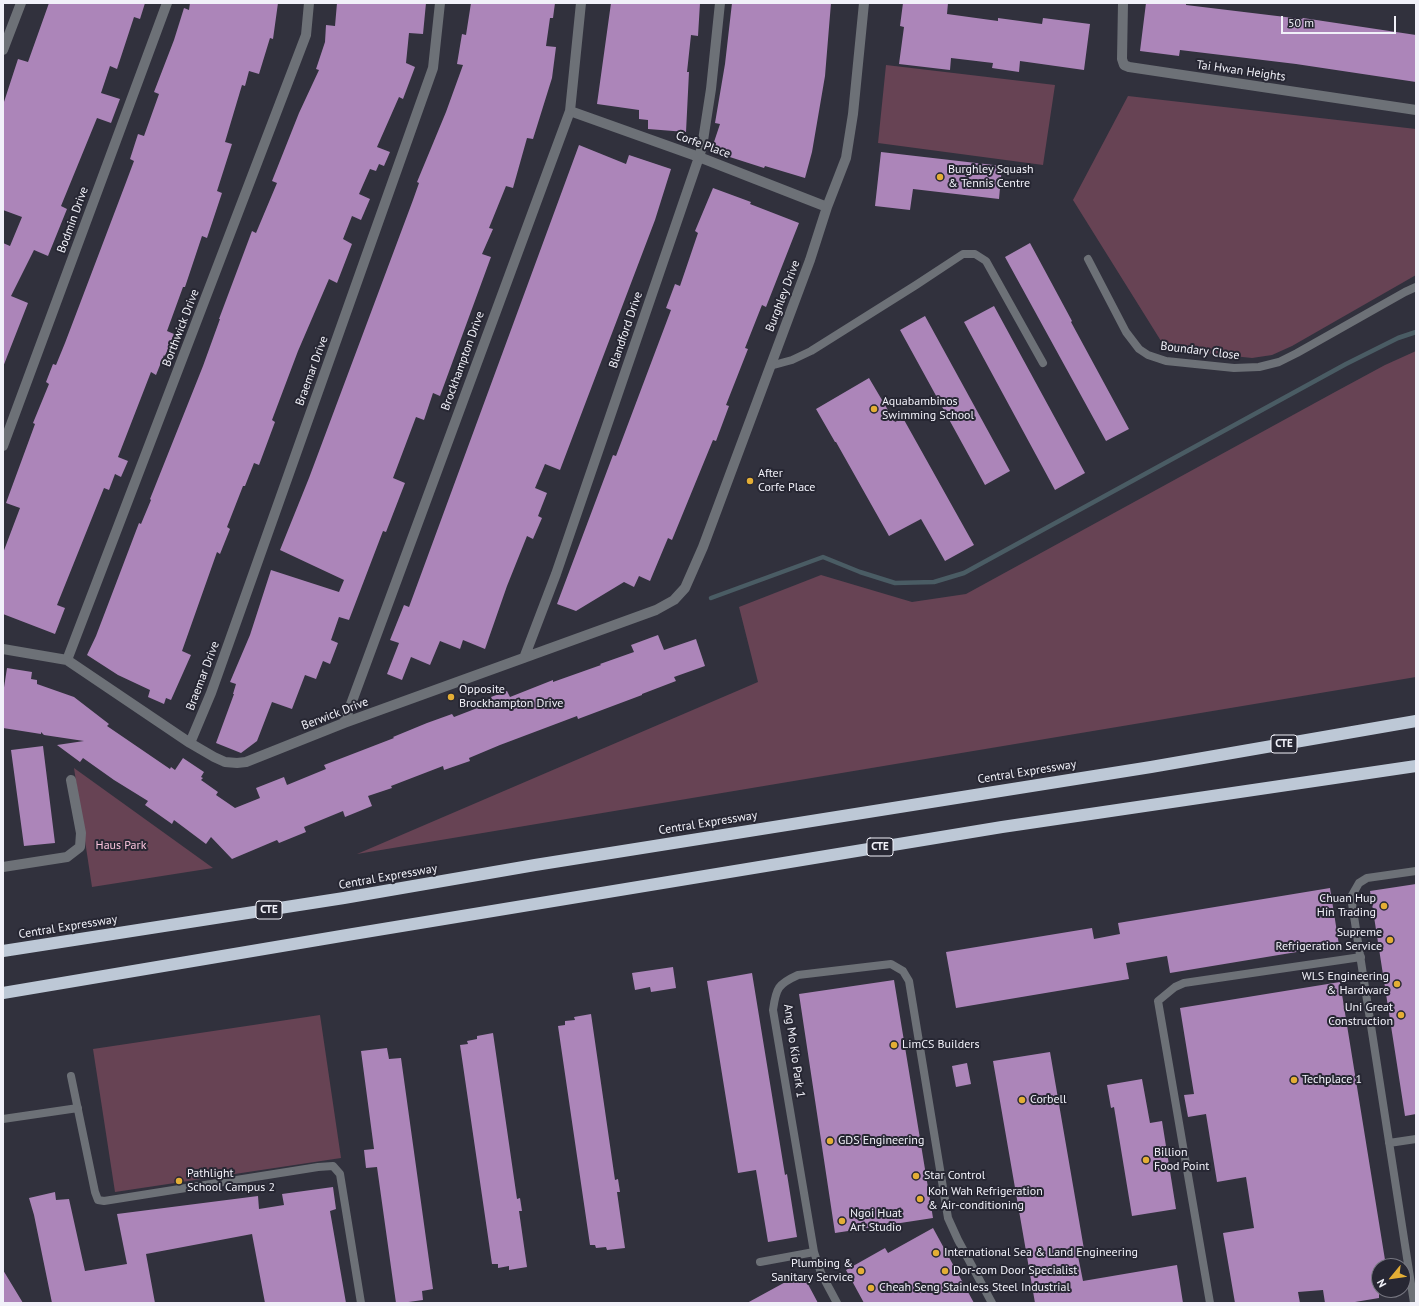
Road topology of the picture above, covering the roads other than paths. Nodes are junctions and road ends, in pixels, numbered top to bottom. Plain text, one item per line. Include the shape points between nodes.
1 (21, 3) edge
2 (167, 3) edge
3 (309, 3) edge
4 (440, 3) edge
5 (581, 3) edge
6 (720, 3) edge
7 (864, 3) edge
8 (1123, 3) edge
9 (3, 50) edge
10 (570, 110) junction
11 (1416, 110) edge
12 (699, 157) junction
13 (827, 207) junction
14 (1088, 259) dead end
15 (1416, 287) edge
16 (1043, 363) dead end
17 (770, 366) junction
18 (3, 446) edge
19 (685, 588) joint
20 (3, 649) edge
21 (524, 658) junction
22 (67, 660) junction
23 (1416, 721) edge
24 (344, 723) junction
25 (190, 743) junction
26 (1416, 766) edge
27 (71, 780) dead end
28 (3, 867) edge
29 (1416, 871) edge
30 (3, 951) edge
31 (1361, 957) junction
32 (3, 993) edge
33 (71, 1076) dead end
34 (78, 1108) junction
35 (3, 1119) edge
36 (1416, 1139) edge
37 (1389, 1142) junction
38 (814, 1252) junction
39 (760, 1262) dead end
40 (362, 1303) edge
41 (837, 1303) edge
42 (992, 1303) edge
43 (1210, 1303) edge
44 (1414, 1303) edge

1 - 9 street
2 - 18 street, Bodmin Drive
3 - 22 street, Borthwick Drive via 306,36
4 - 25 street, Braemar Drive via 434,68 211,693
5 - 10 street, Brockhampton Drive
6 - 12 street, Blandford Drive via 711,89
7 - 13 street, Burghley Drive via 846,158
8 - 11 street, Tai Hwan Heights via 1122,59 1124,65 1129,67
10 - 12 street, Corfe Place
10 - 24 street, Brockhampton Drive
12 - 13 street, Corfe Place
12 - 21 street, Blandford Drive via 556,574
13 - 17 street, Burghley Drive
14 - 15 lane, Boundary Close via 1126,332 1139,349 1166,361 1223,368 1259,367 1279,362
16 - 17 lane via 986,261 975,254 963,254 811,351
17 - 19 street, Burghley Drive
19 - 21 street, Berwick Drive via 674,600 656,610
20 - 22 street, Berwick Drive
21 - 24 street, Berwick Drive
22 - 25 street, Berwick Drive
23 - 30 highway, Central Expressway / CTE via 1144,768
24 - 25 street, Berwick Drive via 246,762 225,762
26 - 32 highway, CTE via 1002,827
27 - 28 street via 81,832 80,847 67,856
29 - 31 lane via 1367,878 1359,883 1351,897
31 - 37 lane
31 - 43 lane via 1184,983 1158,1001
33 - 34 lane
34 - 35 lane
34 - 40 lane via 98,1200 333,1166 340,1174
36 - 37 lane
37 - 44 lane
38 - 39 lane
38 - 41 lane, Ang Mo Kio Park 1 via 821,1273
38 - 42 lane, Ang Mo Kio Park 1 via 773,1010 776,993 784,981 798,975 891,964 903,971 909,981 948,1218

